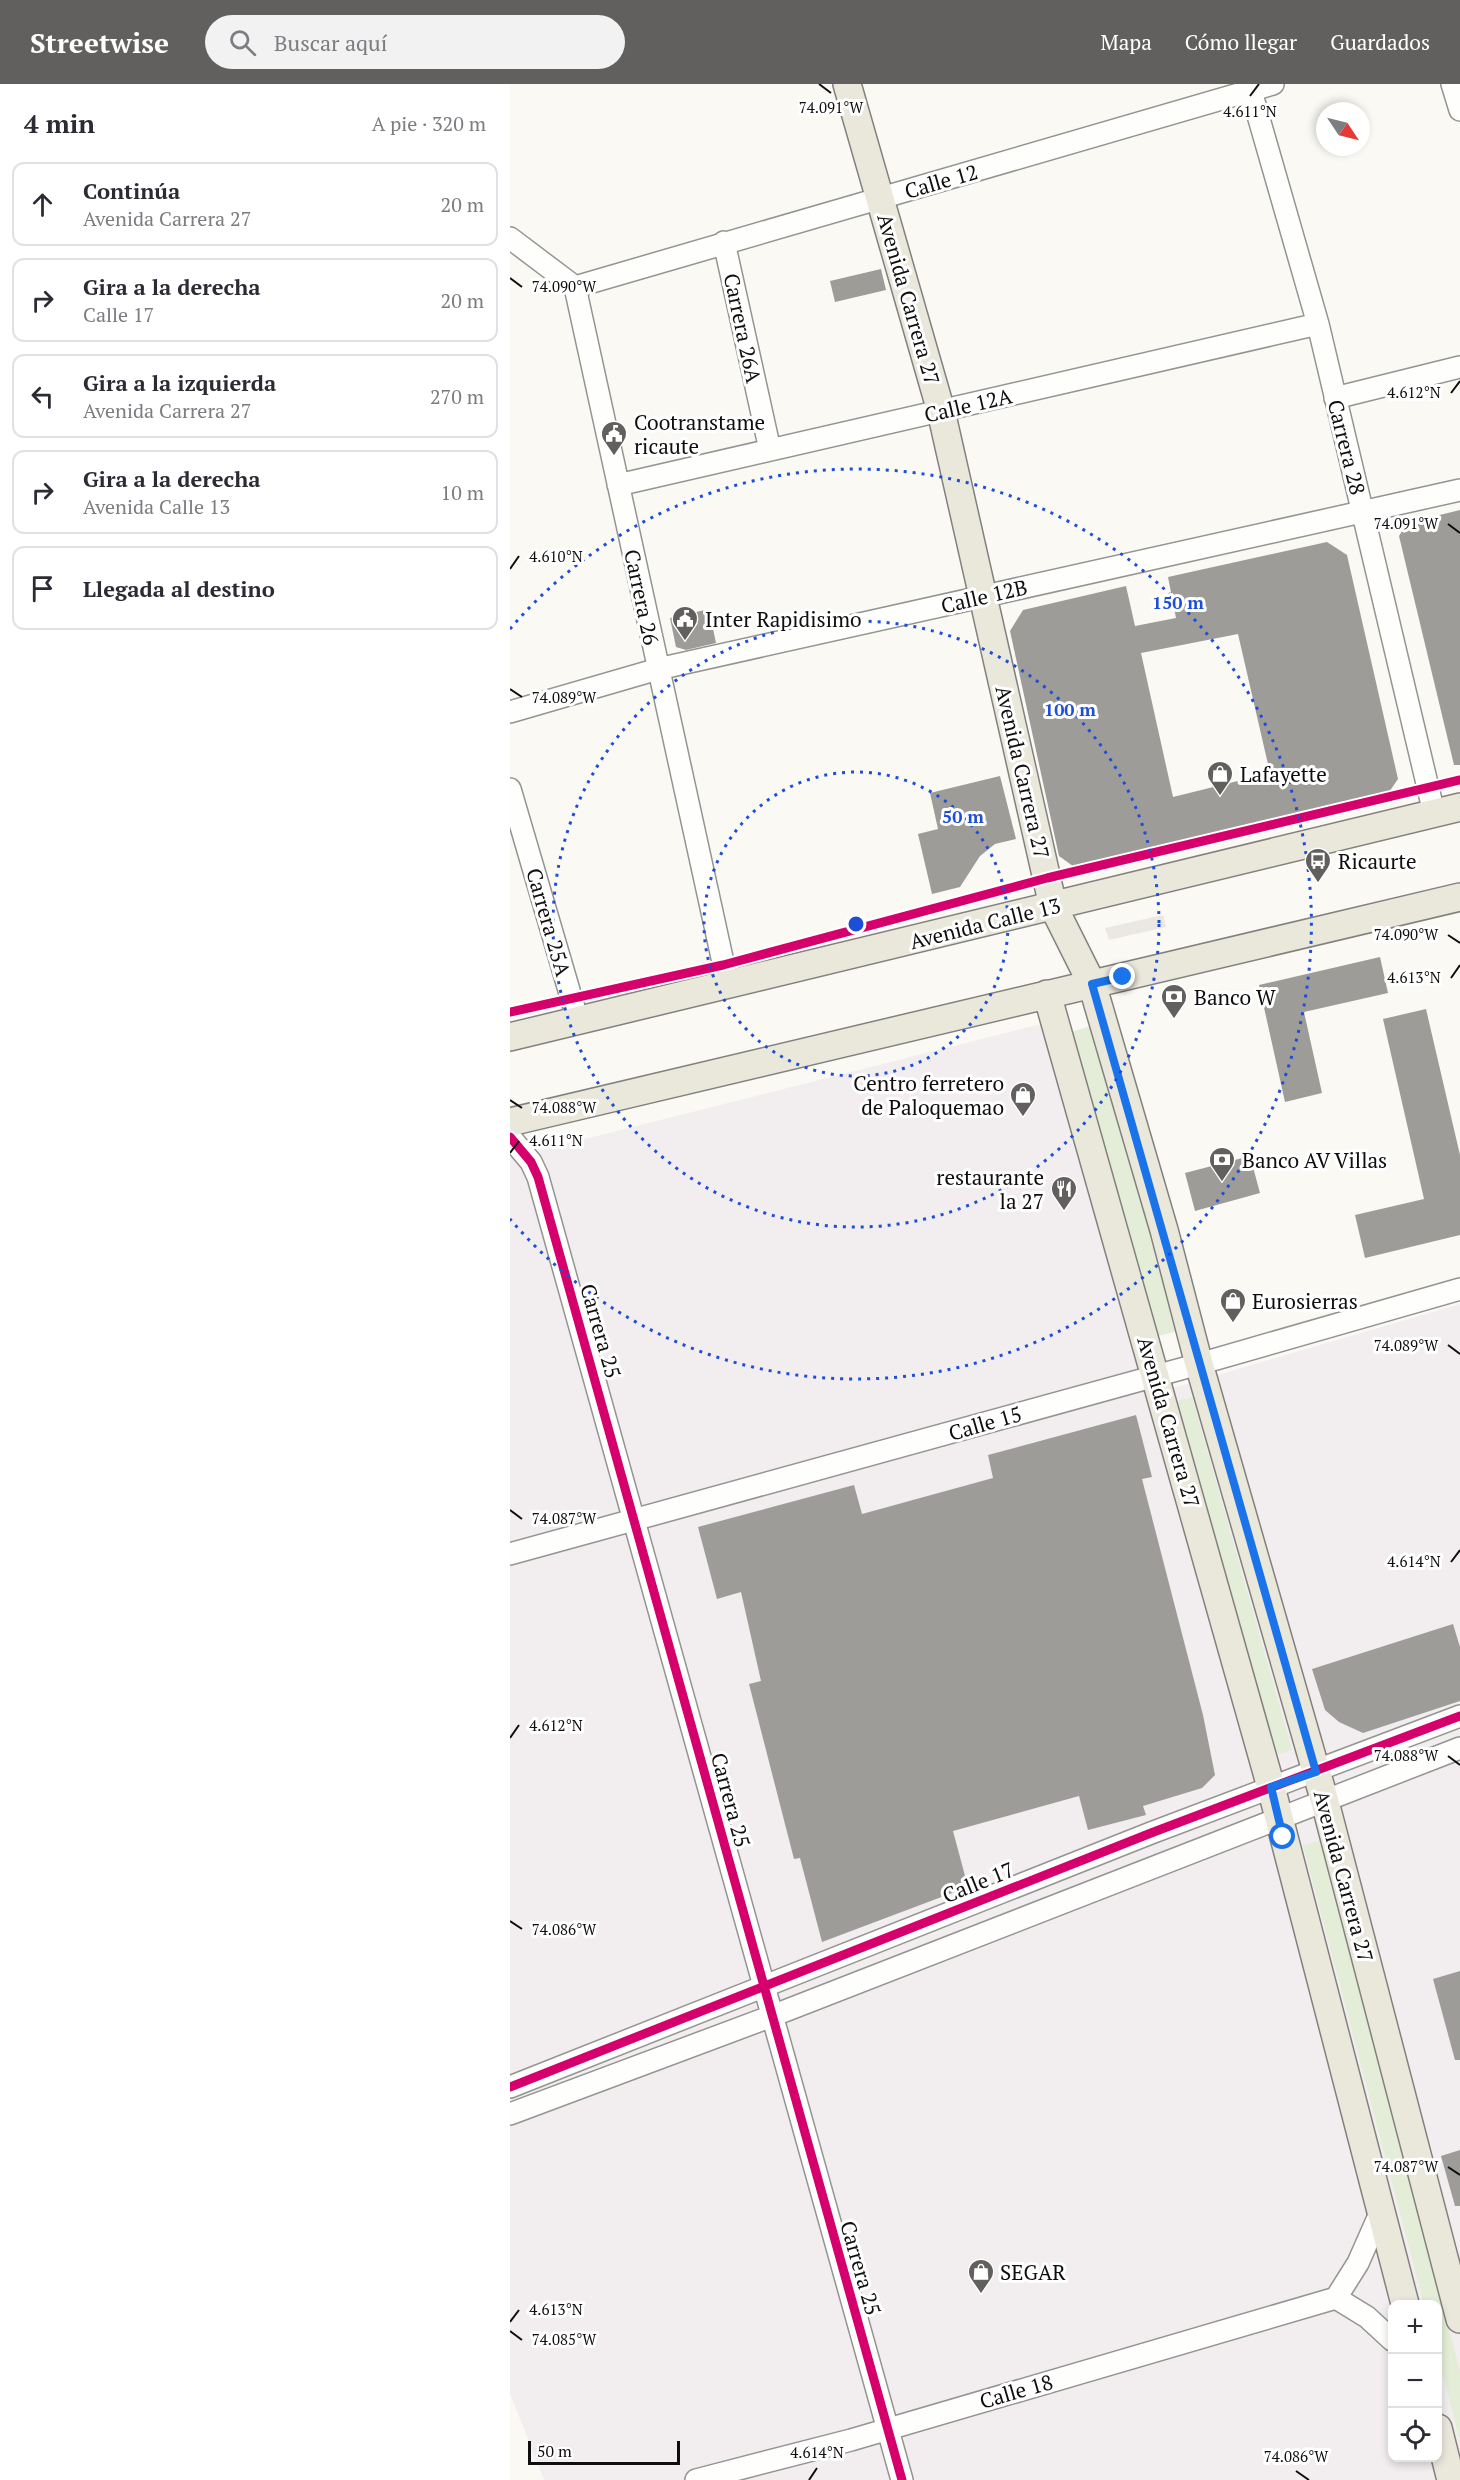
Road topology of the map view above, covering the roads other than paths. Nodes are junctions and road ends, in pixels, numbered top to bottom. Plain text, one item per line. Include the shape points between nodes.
1 (847, 84) edge
2 (1273, 84) edge
3 (1452, 84) edge
4 (1250, 87) edge
5 (1460, 110) edge
6 (880, 199) junction
7 (510, 238) edge
8 (724, 242) junction
9 (575, 287) junction
10 (1318, 324) junction
11 (1460, 367) edge
12 (1335, 398) junction
13 (941, 411) junction
14 (770, 450) junction
15 (618, 485) junction
16 (1460, 490) edge
17 (1363, 510) junction
18 (983, 596) junction
19 (658, 669) junction
20 (510, 712) edge
21 (510, 789) edge
22 (1460, 807) edge
23 (1434, 813) junction
24 (1460, 897) edge
25 (1053, 906) junction
26 (725, 975) junction
27 (1092, 984) junction
28 (1047, 994) junction
29 (578, 1021) junction
30 (510, 1037) edge
31 (510, 1122) edge
32 (510, 1137) edge
33 (1460, 1289) edge
34 (1200, 1364) junction
35 (1156, 1375) junction
36 (636, 1521) junction
37 (510, 1554) edge
38 (1460, 1716) edge
39 (1460, 1748) edge
40 (1316, 1772) junction
41 (1271, 1787) junction
42 (1326, 1802) junction
43 (1278, 1819) junction
44 (764, 1987) junction
45 (772, 2016) junction
46 (510, 2087) edge
47 (510, 2114) edge
48 (1381, 2211) junction
49 (1336, 2298) junction
50 (1404, 2300) edge
51 (1460, 2319) edge
52 (1388, 2336) edge
53 (887, 2428) junction
54 (1442, 2447) edge
55 (696, 2480) edge
56 (902, 2480) edge
57 (1451, 2480) edge

1 - 6 main road, Avenida Carrera 27
2 - 4 street, Calle 12
3 - 5 street
4 - 6 street, Calle 12
4 - 10 street, Carrera 28
6 - 8 street, Calle 12
6 - 13 main road, Avenida Carrera 27
7 - 9 street
8 - 9 street, Calle 12
8 - 14 street, Carrera 26A
9 - 15 street, Carrera 26
10 - 12 street, Carrera 28
10 - 13 street, Calle 12A
11 - 12 street
12 - 17 street, Carrera 28
13 - 14 street, Calle 12A
13 - 18 main road, Avenida Carrera 27
14 - 15 street, Calle 12A
15 - 19 street, Carrera 26
16 - 17 street, Calle 12B
17 - 18 street, Calle 12B
17 - 23 street, Carrera 28
18 - 19 street, Calle 12B
18 - 25 main road, Avenida Carrera 27
19 - 20 street, Calle 12B
19 - 26 street, Carrera 26
21 - 29 street, Carrera 25A
22 - 23 main road, Avenida Calle 13
23 - 25 main road, Avenida Calle 13
24 - 27 main road
25 - 26 main road, Avenida Calle 13
25 - 27 main road, Avenida Carrera 27
26 - 29 main road, Avenida Calle 13
27 - 28 main road
27 - 34 main road, Avenida Carrera 27
28 - 31 main road
28 - 35 main road, Avenida Carrera 27
29 - 30 main road, Avenida Calle 13
32 - 36 street, Carrera 25 via 531,1162 538,1178
33 - 34 street, Calle 15
34 - 35 street, Calle 15
34 - 40 main road, Avenida Carrera 27
35 - 36 street, Calle 15
35 - 41 main road, Avenida Carrera 27
36 - 37 street, Calle 15
36 - 44 street, Carrera 25
38 - 40 street, Calle 17
39 - 42 street
40 - 41 street, Calle 17
40 - 42 main road, Avenida Carrera 27
41 - 43 main road, Avenida Carrera 27
41 - 44 street, Calle 17
42 - 43 street
42 - 51 main road, Avenida Carrera 27
43 - 45 street
43 - 48 main road, Avenida Carrera 27
44 - 45 street, Carrera 25
44 - 46 street, Calle 17
45 - 47 street
45 - 53 street, Carrera 25
48 - 49 street via 1358,2263
48 - 50 main road, Avenida Carrera 27
49 - 52 street via 1367,2317
49 - 53 street, Calle 18
53 - 55 street, Calle 18
53 - 56 street, Carrera 25
54 - 57 main road

